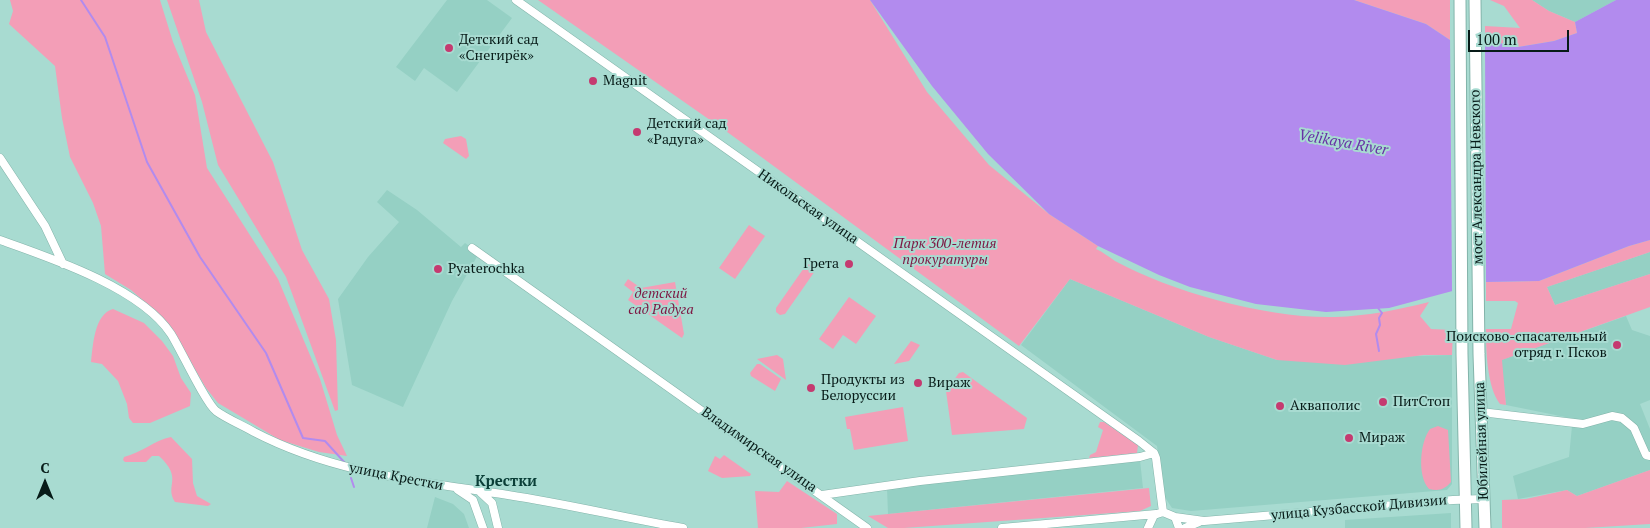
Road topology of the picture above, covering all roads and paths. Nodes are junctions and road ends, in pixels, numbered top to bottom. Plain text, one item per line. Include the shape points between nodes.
1 (516, 0) edge
2 (1460, 0) edge
3 (1475, 0) edge
4 (0, 158) edge
5 (0, 240) edge
6 (472, 248) dead end
7 (63, 264) junction
8 (1462, 354) joint
9 (1479, 354) joint
10 (1482, 412) junction
11 (1154, 453) junction
12 (1650, 456) edge
13 (454, 488) junction
14 (485, 493) junction
15 (822, 495) junction
16 (1466, 499) junction
17 (1484, 500) junction
18 (477, 505) junction
19 (1160, 513) junction
20 (1175, 517) junction
21 (1204, 520) junction
22 (483, 528) edge
23 (498, 528) edge
24 (683, 528) edge
25 (867, 528) edge
26 (1002, 528) edge
27 (1148, 528) edge
28 (1178, 528) edge
29 (1185, 528) edge
30 (1466, 528) edge
31 (1485, 528) edge

1 - 11 street, Никольская улица
2 - 8 highway, мост Александра Невского
3 - 9 highway, мост Александра Невского
4 - 7 street via 45,226
5 - 7 street, улица Крестки
6 - 15 street, Владимирская улица
7 - 13 street, улица Крестки via 126,293 170,332 216,411 304,455 353,470
8 - 16 highway, Юбилейная улица
9 - 10 highway, Юбилейная улица
10 - 12 street via 1583,424 1612,416 1622,418 1634,428 1646,455
10 - 17 highway, Юбилейная улица
11 - 15 street, Владимирская улица
11 - 19 street
13 - 14 street, улица Крестки
13 - 18 street
14 - 18 street
14 - 23 street via 492,504
14 - 24 street, улица Крестки
15 - 25 street
16 - 17 street, улица Кузбасской Дивизии
16 - 21 street, улица Кузбасской Дивизии
16 - 30 highway, Юбилейная улица
17 - 31 highway, Юбилейная улица
18 - 22 street
19 - 20 street, улица Кузбасской Дивизии
19 - 26 street, улица Кузбасской Дивизии
19 - 27 street via 1150,519
20 - 21 street, улица Кузбасской Дивизии
20 - 28 street
21 - 29 street, улица Кузбасской Дивизии

